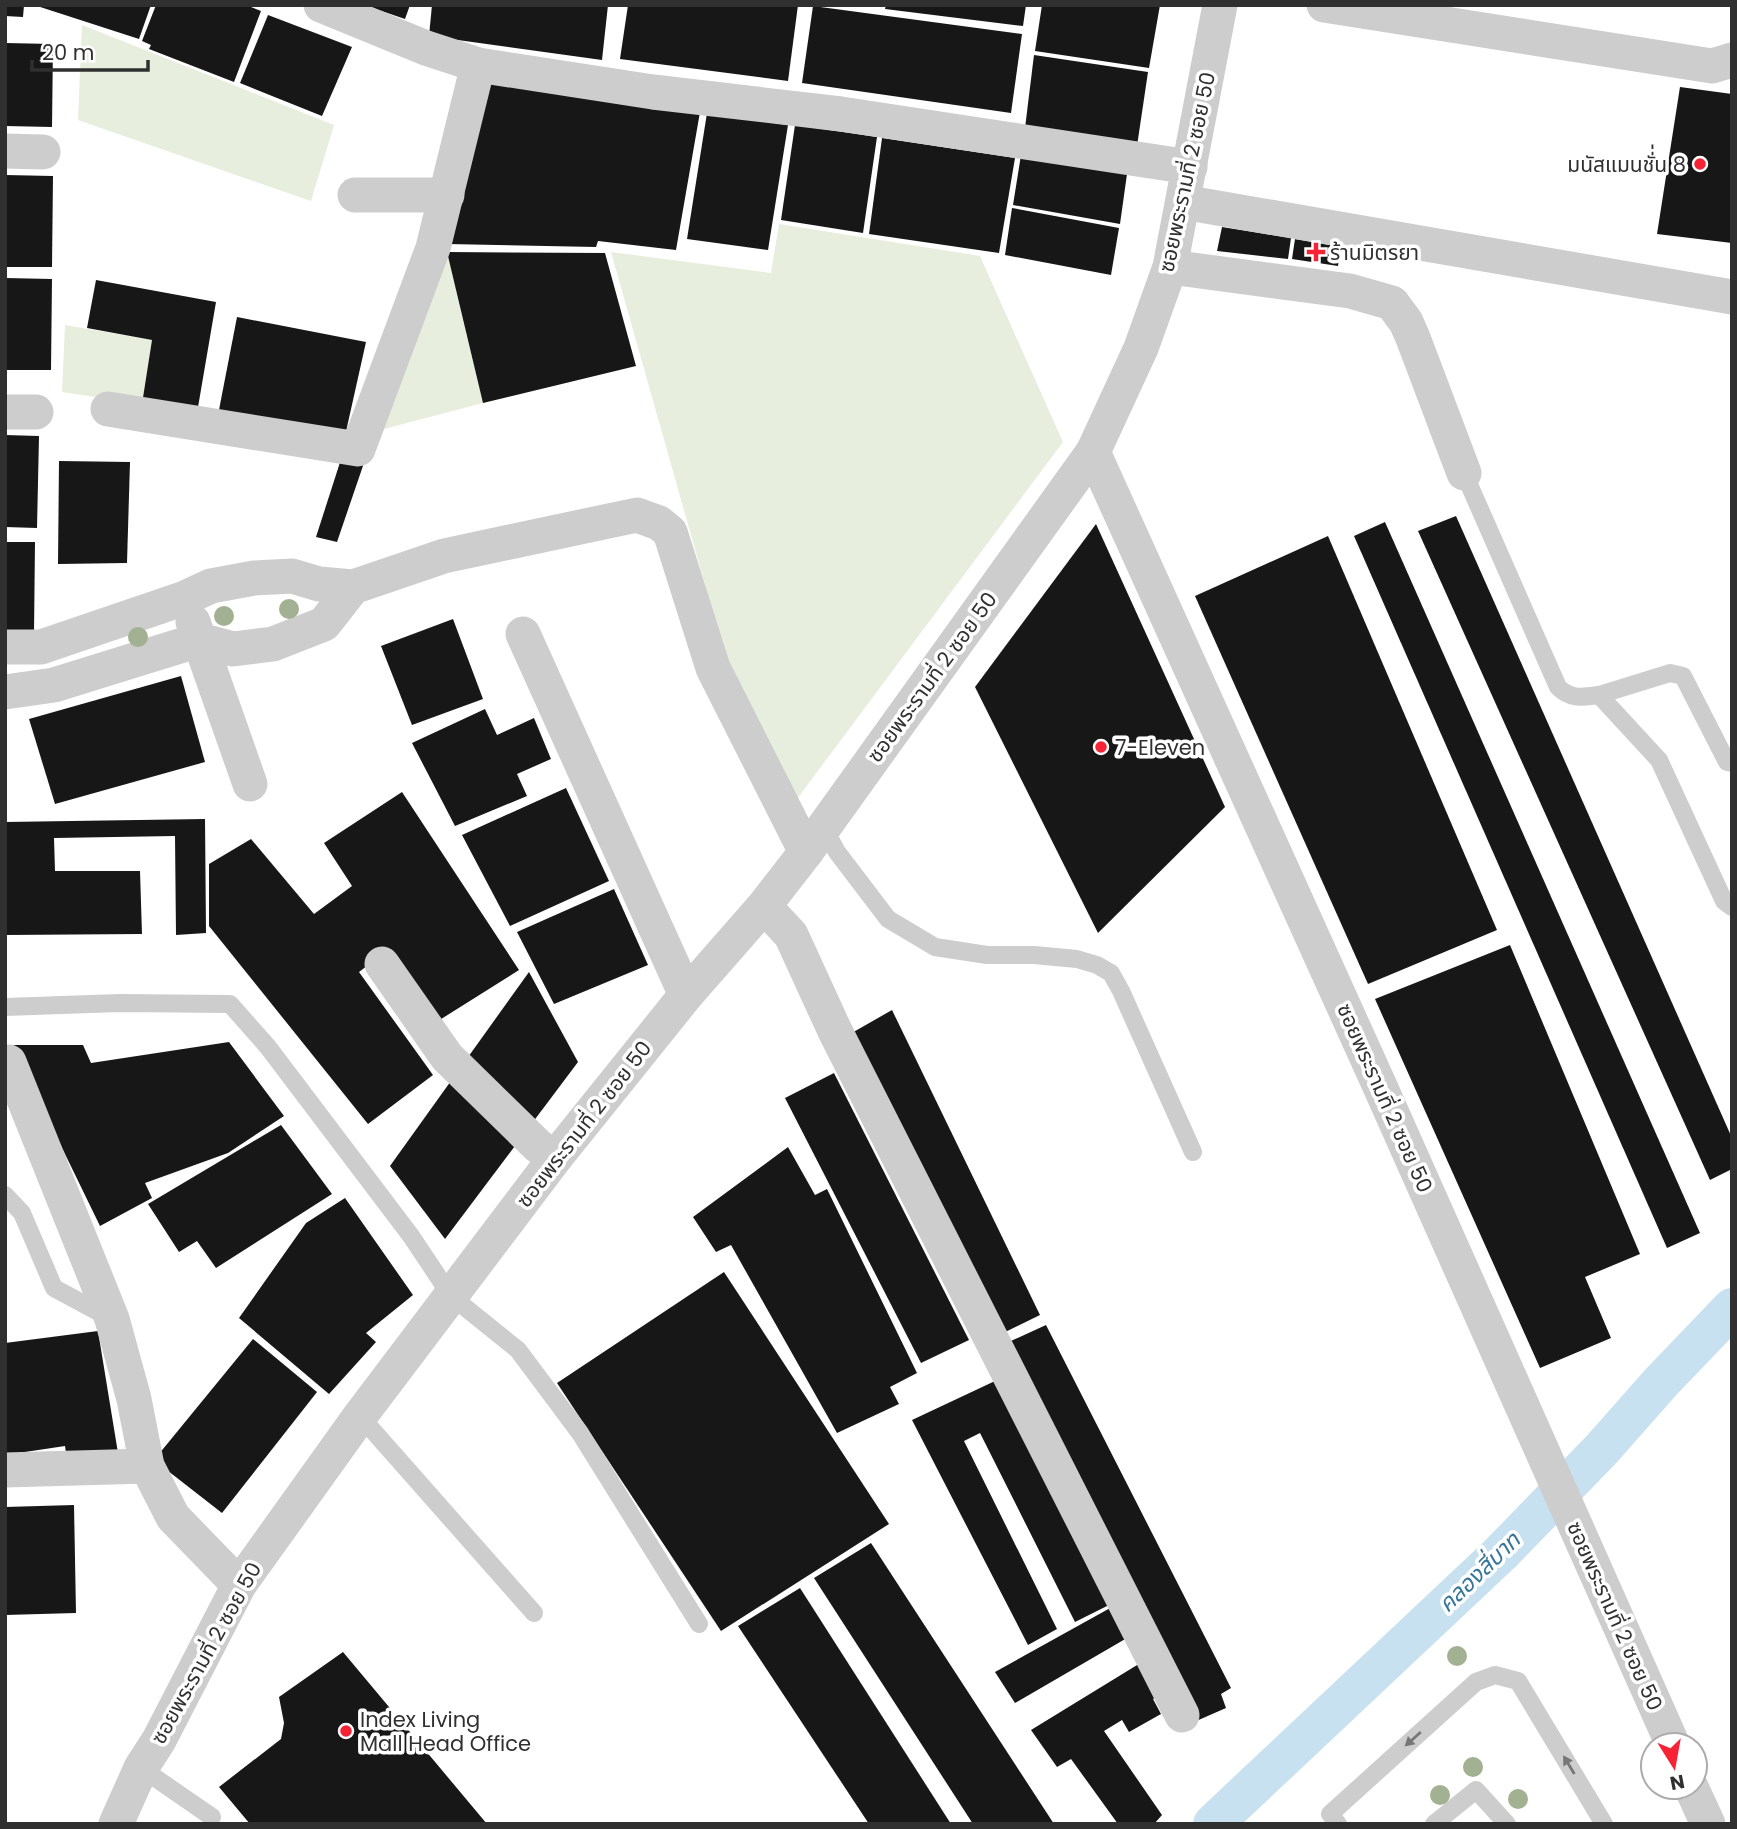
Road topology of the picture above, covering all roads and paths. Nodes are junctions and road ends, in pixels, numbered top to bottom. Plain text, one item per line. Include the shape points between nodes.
1 (321, 5) edge
2 (1220, 5) edge
3 (1324, 5) edge
4 (1732, 60) edge
5 (478, 65) junction
6 (5, 151) edge
7 (43, 152) dead end
8 (1190, 167) junction
9 (355, 195) dead end
10 (447, 195) junction
11 (1183, 202) junction
12 (1170, 267) junction
13 (1732, 297) edge
14 (108, 409) dead end
15 (1093, 452) junction
16 (1464, 473) joint
17 (353, 587) junction
18 (185, 598) junction
19 (523, 634) dead end
20 (199, 640) junction
21 (5, 648) edge
22 (5, 692) edge
23 (1600, 695) junction
24 (1730, 766) edge
25 (250, 784) dead end
26 (815, 840) junction
27 (764, 906) junction
28 (1732, 907) edge
29 (382, 964) dead end
30 (687, 995) junction
31 (5, 1007) edge
32 (9, 1062) dead end
33 (1193, 1152) dead end
34 (555, 1158) junction
35 (5, 1195) edge
36 (451, 1296) junction
37 (112, 1319) junction
38 (360, 1416) junction
39 (147, 1466) junction
40 (5, 1470) edge
41 (239, 1585) junction
42 (534, 1613) dead end
43 (699, 1624) dead end
44 (1182, 1715) dead end
45 (1667, 1731) edge
46 (141, 1768) junction
47 (1698, 1801) edge
48 (212, 1817) dead end
49 (116, 1824) edge
50 (1338, 1824) edge
51 (1434, 1824) edge
52 (1507, 1824) edge
53 (1604, 1824) edge
54 (1708, 1824) edge

1 - 5 street
2 - 8 street, ซอยพระรามที่ 2 ซอย 50
3 - 4 street via 1712,66
5 - 8 street
5 - 10 street
6 - 7 street
8 - 11 street, ซอยพระรามที่ 2 ซอย 50
9 - 10 street
10 - 14 street via 433,248 358,449
11 - 12 street, ซอยพระรามที่ 2 ซอย 50
11 - 13 street
12 - 15 street, ซอยพระรามที่ 2 ซอย 50 via 1141,348
12 - 16 street via 1350,291 1392,303 1413,338
15 - 26 street, ซอยพระรามที่ 2 ซอย 50
15 - 45 street, ซอยพระรามที่ 2 ซอย 50
16 - 23 lane via 1558,687 1574,697
17 - 18 street via 292,576 254,578 211,586
17 - 20 street via 324,624 273,644 233,649
17 - 26 street via 444,556 637,515 659,523 670,532 713,668
18 - 20 street
18 - 21 street via 41,648
19 - 30 street
20 - 22 street via 54,685
20 - 25 street
23 - 24 lane via 1670,673 1683,676
23 - 28 lane via 1659,760 1724,901
26 - 27 street, ซอยพระรามที่ 2 ซอย 50
26 - 33 lane via 837,852 888,919 935,947 986,955 1077,959 1111,973
27 - 30 street, ซอยพระรามที่ 2 ซอย 50
27 - 44 street via 791,935 835,1031
29 - 34 street via 447,1057
30 - 34 street, ซอยพระรามที่ 2 ซอย 50
31 - 36 lane via 230,1004 403,1225
32 - 37 street
34 - 36 street, ซอยพระรามที่ 2 ซอย 50
35 - 37 lane via 22,1213 54,1288
36 - 38 street, ซอยพระรามที่ 2 ซอย 50
36 - 43 lane via 518,1350 580,1433
37 - 39 street
38 - 41 street, ซอยพระรามที่ 2 ซอย 50
38 - 42 lane
39 - 40 street
39 - 41 street via 173,1517
41 - 46 street, ซอยพระรามที่ 2 ซอย 50
46 - 48 lane
46 - 49 street, ซอยพระรามที่ 2 ซอย 50
47 - 54 street
53 -> 50 lane via 1518,1681 1495,1675 1476,1682 1330,1814
51 - 52 lane via 1476,1790

